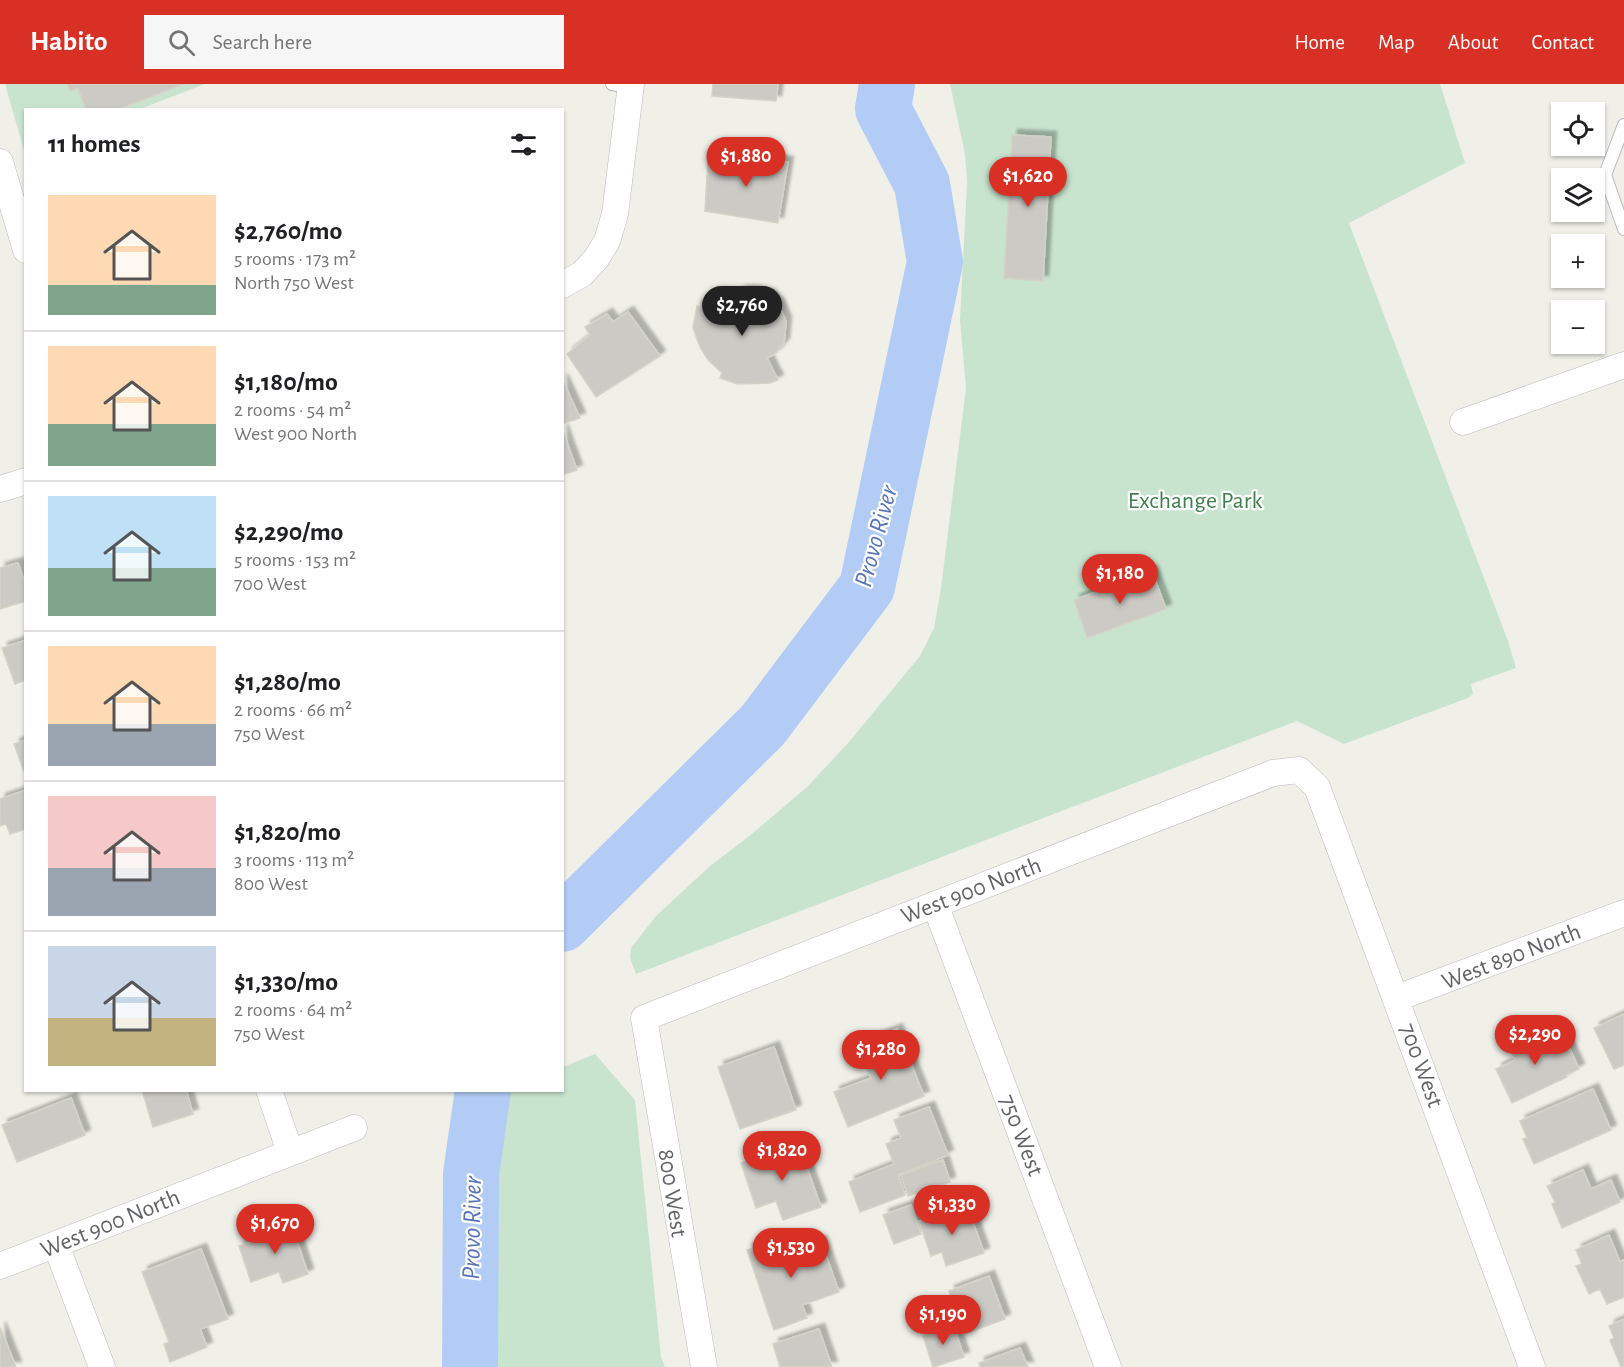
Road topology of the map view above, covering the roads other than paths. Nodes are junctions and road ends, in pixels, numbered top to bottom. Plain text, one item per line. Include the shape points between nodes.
1 (624, 85) edge
2 (1624, 125) edge
3 (0, 162) edge
4 (1624, 229) edge
5 (24, 243) edge
6 (564, 284) edge
7 (1624, 365) edge
8 (1462, 422) dead end
9 (24, 482) edge
10 (0, 489) edge
11 (1299, 770) joint
12 (935, 904) junction
13 (1624, 913) edge
14 (1397, 998) junction
15 (644, 1018) joint
16 (270, 1092) edge
17 (354, 1128) dead end
18 (290, 1152) junction
19 (56, 1245) junction
20 (0, 1266) edge
21 (102, 1367) edge
22 (704, 1367) edge
23 (1108, 1367) edge
24 (1532, 1367) edge

1 - 6 street via 615,214 607,241 582,274
2 - 4 lane via 1605,175
3 - 5 street
7 - 8 street
9 - 10 street
11 - 12 street, West 900 North via 1273,773
11 - 14 street, 700 West via 1317,787
12 - 15 street, West 900 North
12 - 23 street, 750 West
13 - 14 street, West 890 North
14 - 24 street, 700 West
15 - 22 street, 800 West
16 - 18 street
17 - 18 street, West 900 North
18 - 19 street, West 900 North
19 - 20 street, West 900 North
19 - 21 street

